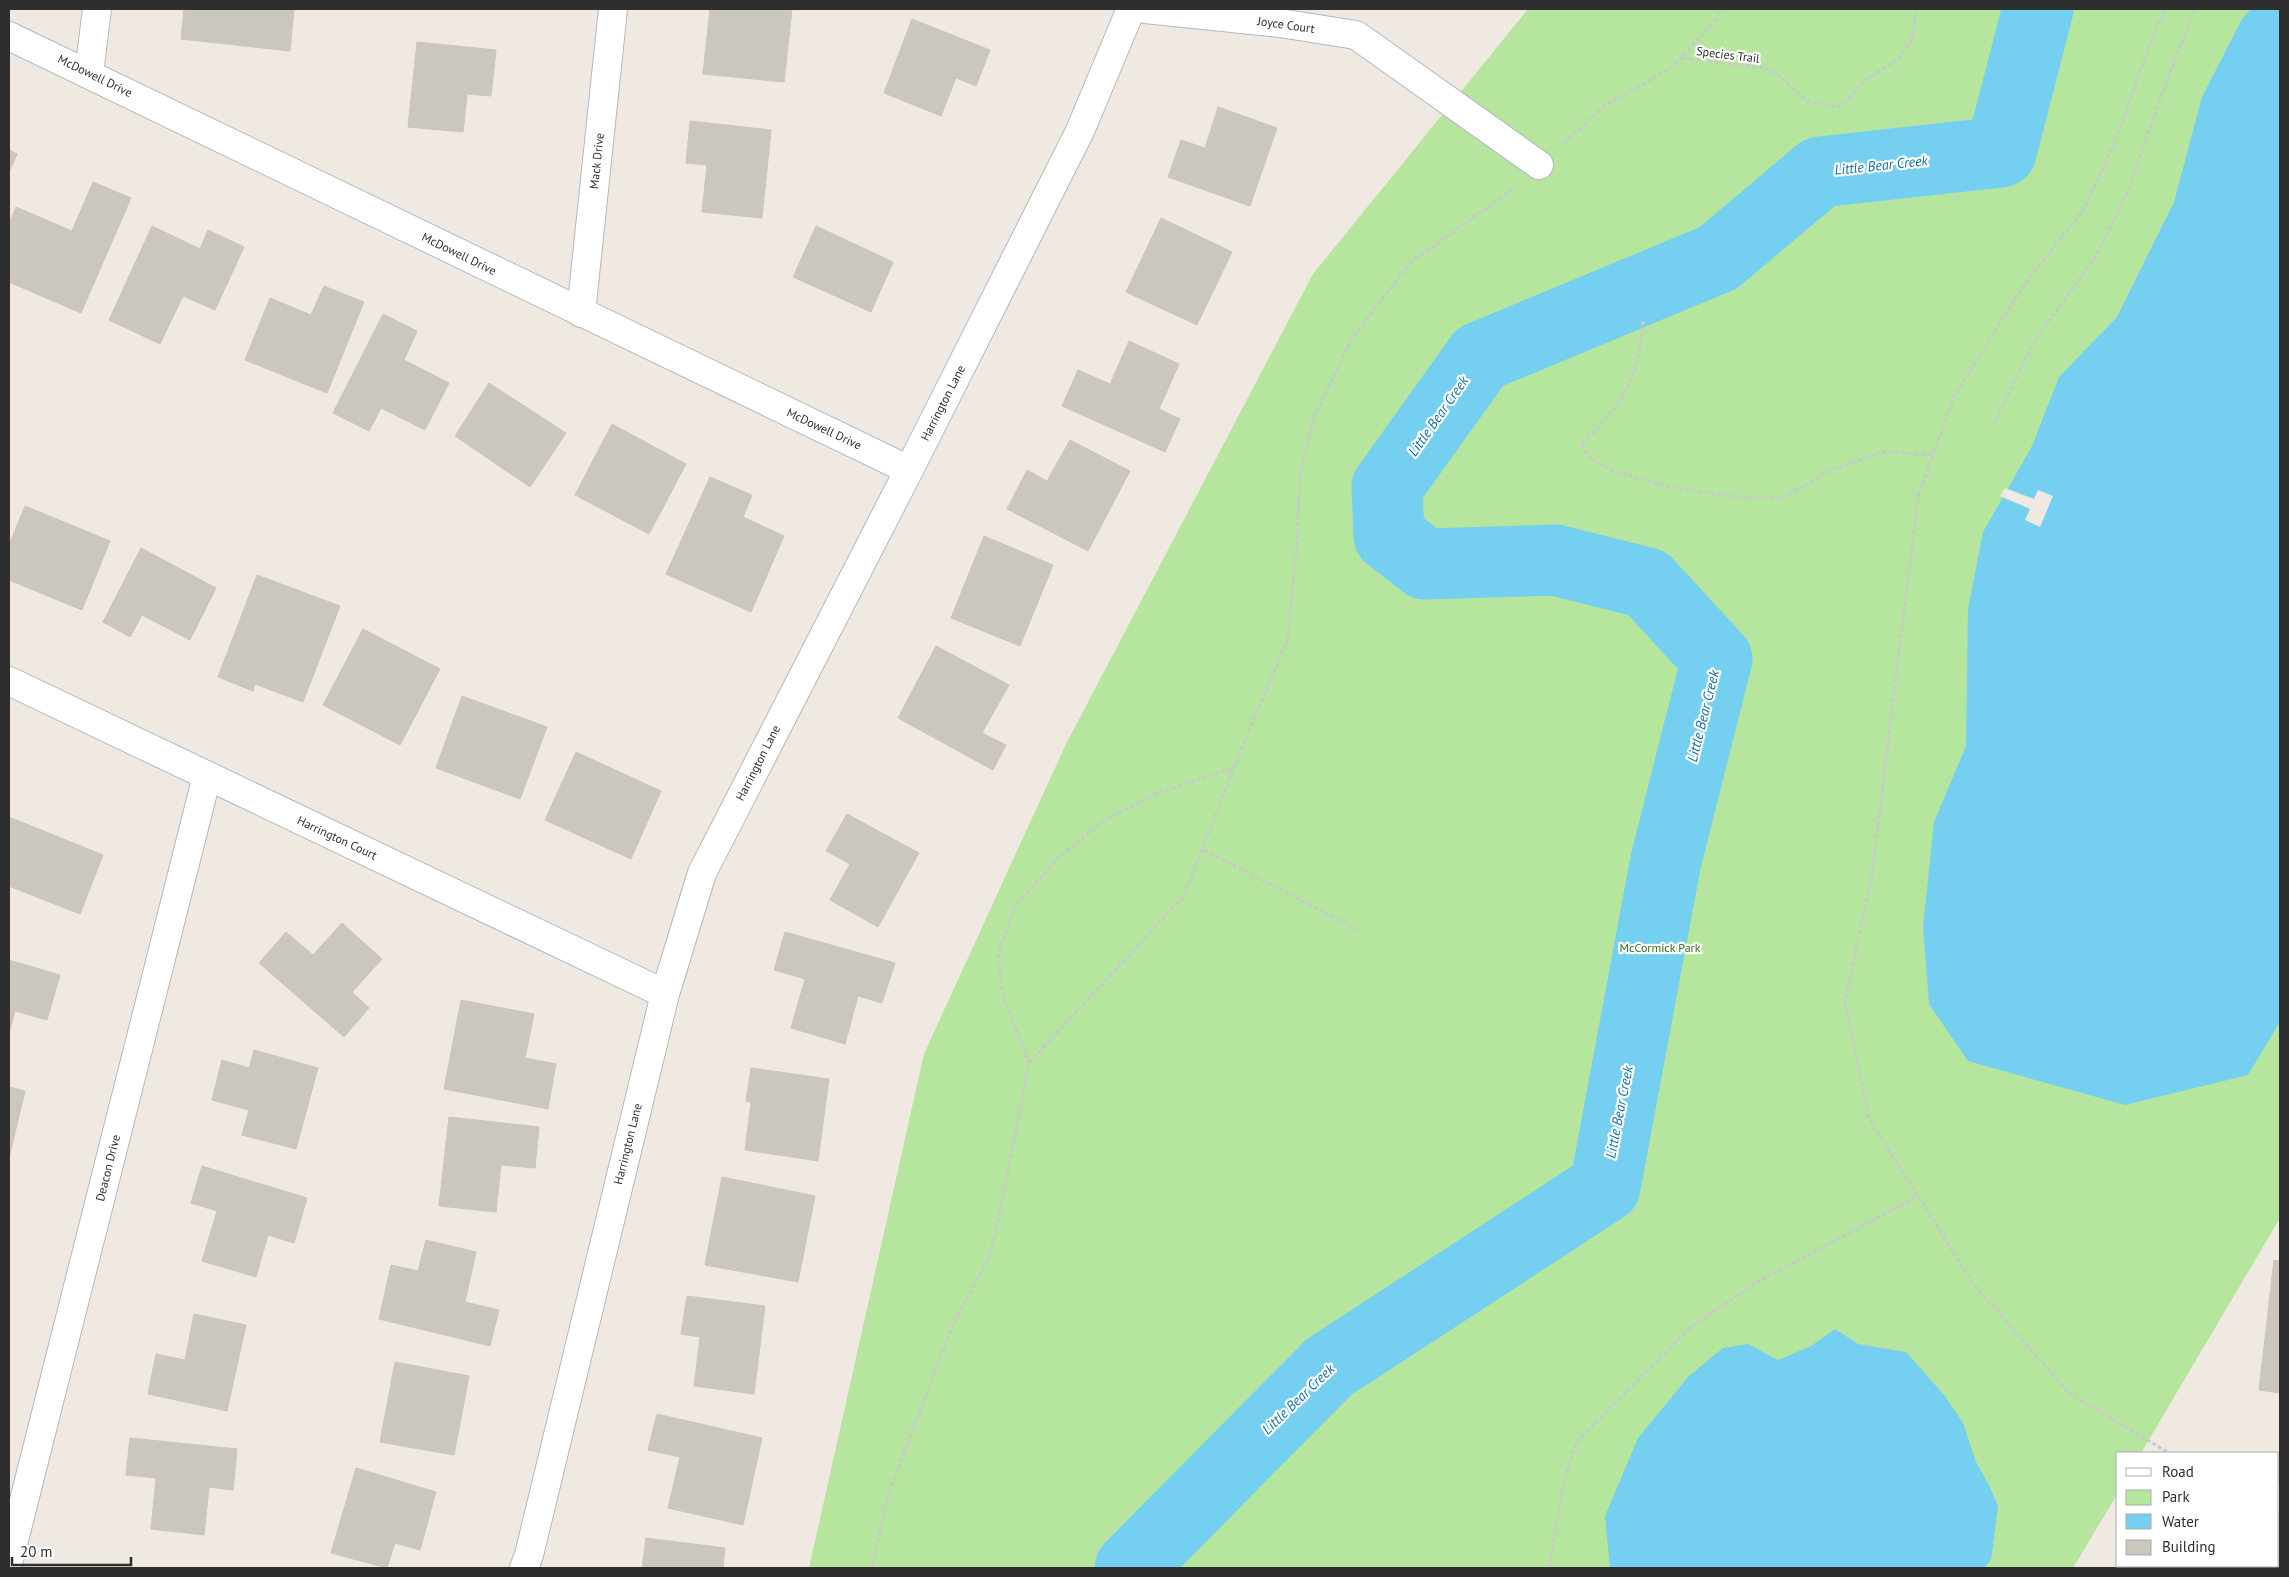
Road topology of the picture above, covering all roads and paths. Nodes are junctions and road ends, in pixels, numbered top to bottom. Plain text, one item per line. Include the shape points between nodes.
1 (97, 9) edge
2 (613, 9) edge
3 (1131, 9) edge
4 (1145, 9) edge
5 (1721, 9) edge
6 (1917, 9) edge
7 (2165, 9) edge
8 (2195, 9) edge
9 (9, 36) edge
10 (1681, 58) junction
11 (89, 74) junction
12 (1539, 165) junction
13 (581, 313) junction
14 (1644, 321) dead end
15 (1993, 425) dead end
16 (1933, 454) junction
17 (909, 470) junction
18 (9, 681) edge
19 (1234, 768) junction
20 (206, 776) junction
21 (1204, 850) junction
22 (1358, 930) dead end
23 (664, 994) junction
24 (1030, 1063) junction
25 (1918, 1196) junction
26 (2167, 1452) edge
27 (9, 1560) edge
28 (524, 1568) edge
29 (872, 1568) edge
30 (1549, 1568) edge

1 - 11 street
2 - 13 street, Mack Drive
3 - 17 street, Harrington Lane via 1080,131
4 - 12 street, Joyce Court via 1280,23 1356,35
5 - 10 path via 1713,23
6 - 10 path, Species Trail via 1911,41 1898,59 1865,80 1847,102 1838,107 1807,101 1776,73 1764,68
7 - 16 path via 2114,145 2083,210 2022,288 1954,397
8 - 15 path via 2128,191 2094,258 2036,338
9 - 11 street, McDowell Drive
10 - 12 path via 1673,67 1606,105
11 - 13 street, McDowell Drive
12 - 19 path via 1513,189 1411,262 1352,338 1313,420 1300,474 1297,547 1287,640
13 - 17 street, McDowell Drive
14 - 16 path via 1641,348 1630,384 1606,422 1581,444 1589,457 1611,470 1662,484 1728,496 1783,498 1831,470 1882,452
16 - 25 path via 1918,496 1872,874 1845,1003 1870,1118
17 - 23 street, Harrington Lane via 702,873
18 - 20 street, Harrington Court
19 - 21 path
19 - 24 path via 1161,792 1105,820 1060,856 1015,906 997,958 1004,997
20 - 23 street, Harrington Court
20 - 27 street, Deacon Drive
21 - 22 path
21 - 24 path via 1184,896
23 - 28 street, Harrington Lane
24 - 29 path via 988,1260 954,1322 892,1486
25 - 26 path via 1972,1282 2069,1394
25 - 30 path via 1754,1284 1692,1326 1576,1443 1564,1481

